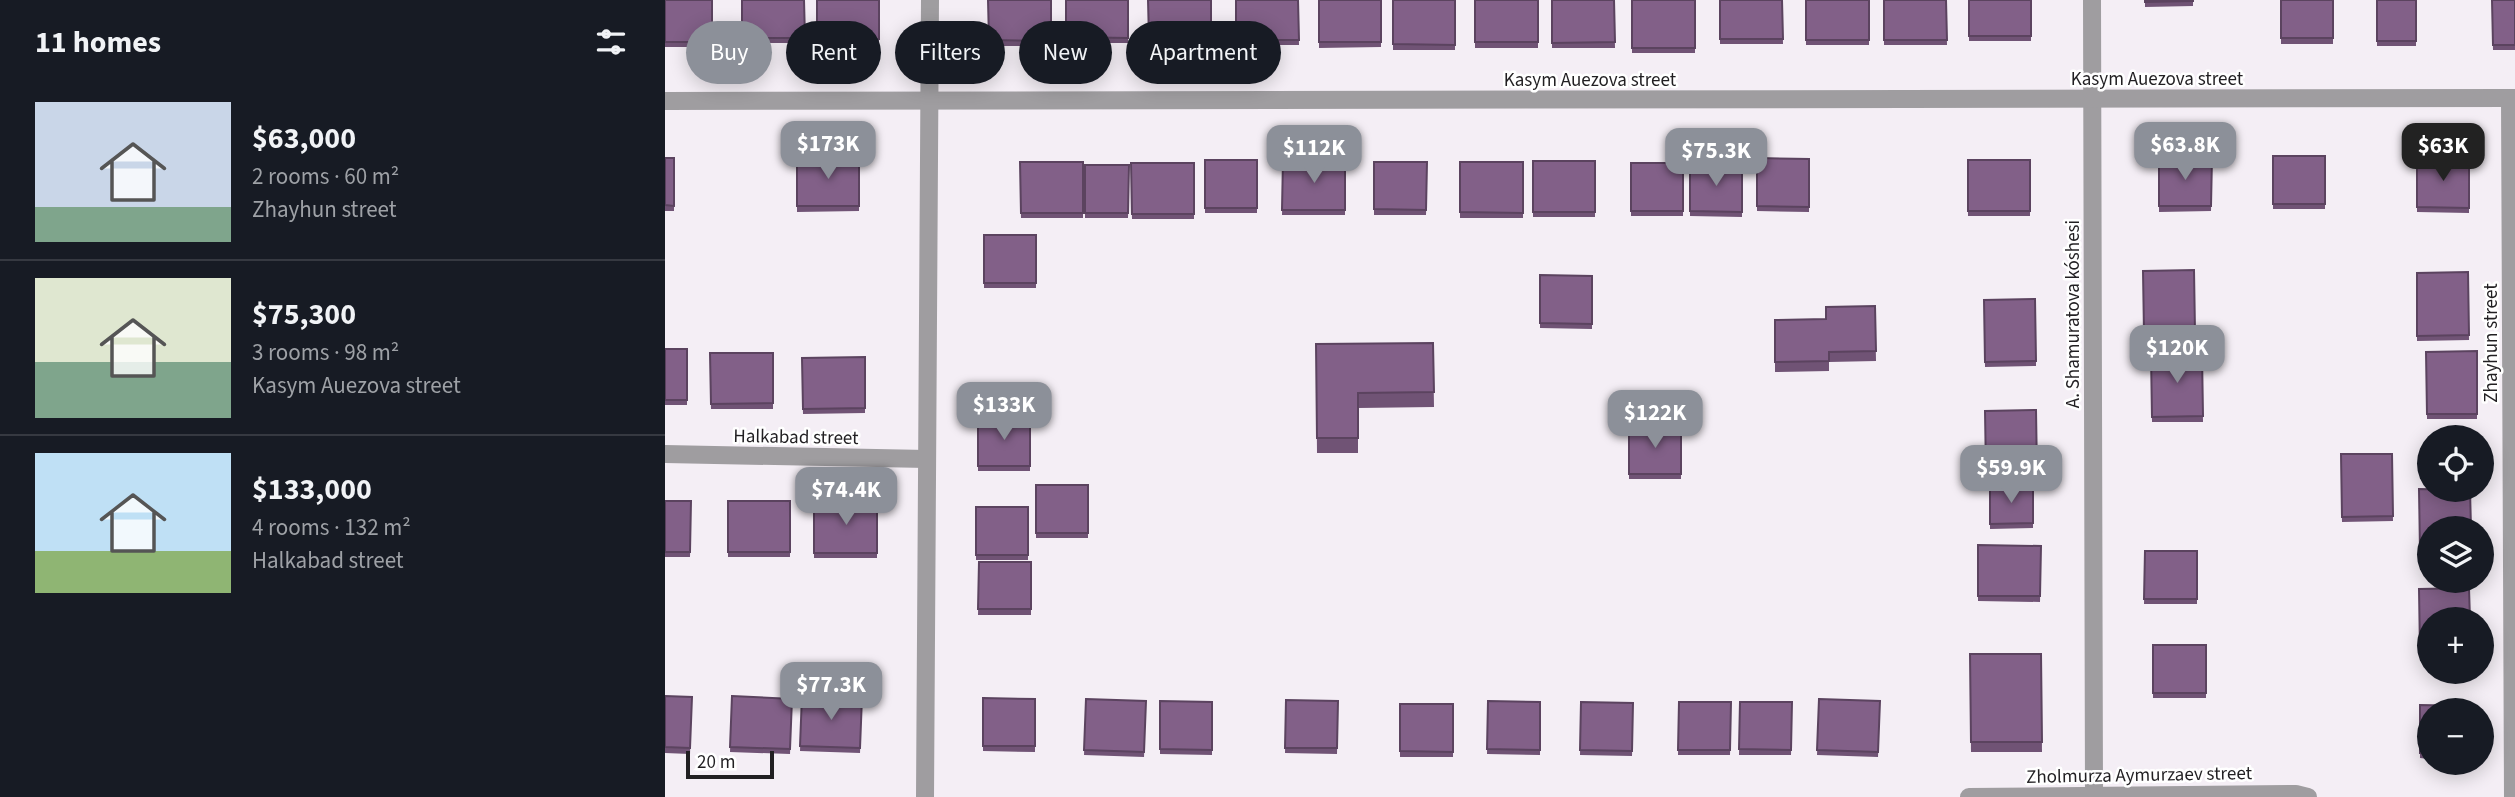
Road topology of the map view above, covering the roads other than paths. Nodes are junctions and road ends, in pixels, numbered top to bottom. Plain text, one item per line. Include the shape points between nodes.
1 (930, 0) edge
2 (2092, 0) edge
3 (2513, 98) edge
4 (2092, 99) junction
5 (665, 101) edge
6 (930, 101) junction
7 (665, 454) edge
8 (927, 459) junction
9 (2094, 796) edge
10 (925, 797) edge
11 (1969, 797) edge
12 (2308, 797) edge
13 (2513, 797) edge

1 - 6 street
2 - 4 street, A. Shamuratova kóshesi
3 - 4 street, Kasym Auezova street
3 - 13 street, Zhayhun street
4 - 6 street, Kasym Auezova street
4 - 9 street, A. Shamuratova kóshesi
5 - 6 street, Kasym Auezova street
6 - 8 street
7 - 8 street, Halkabad street
8 - 10 street
9 - 11 street, Zholmurza Aymurzaev street
9 - 12 street, Zholmurza Aymurzaev street via 2296,793

